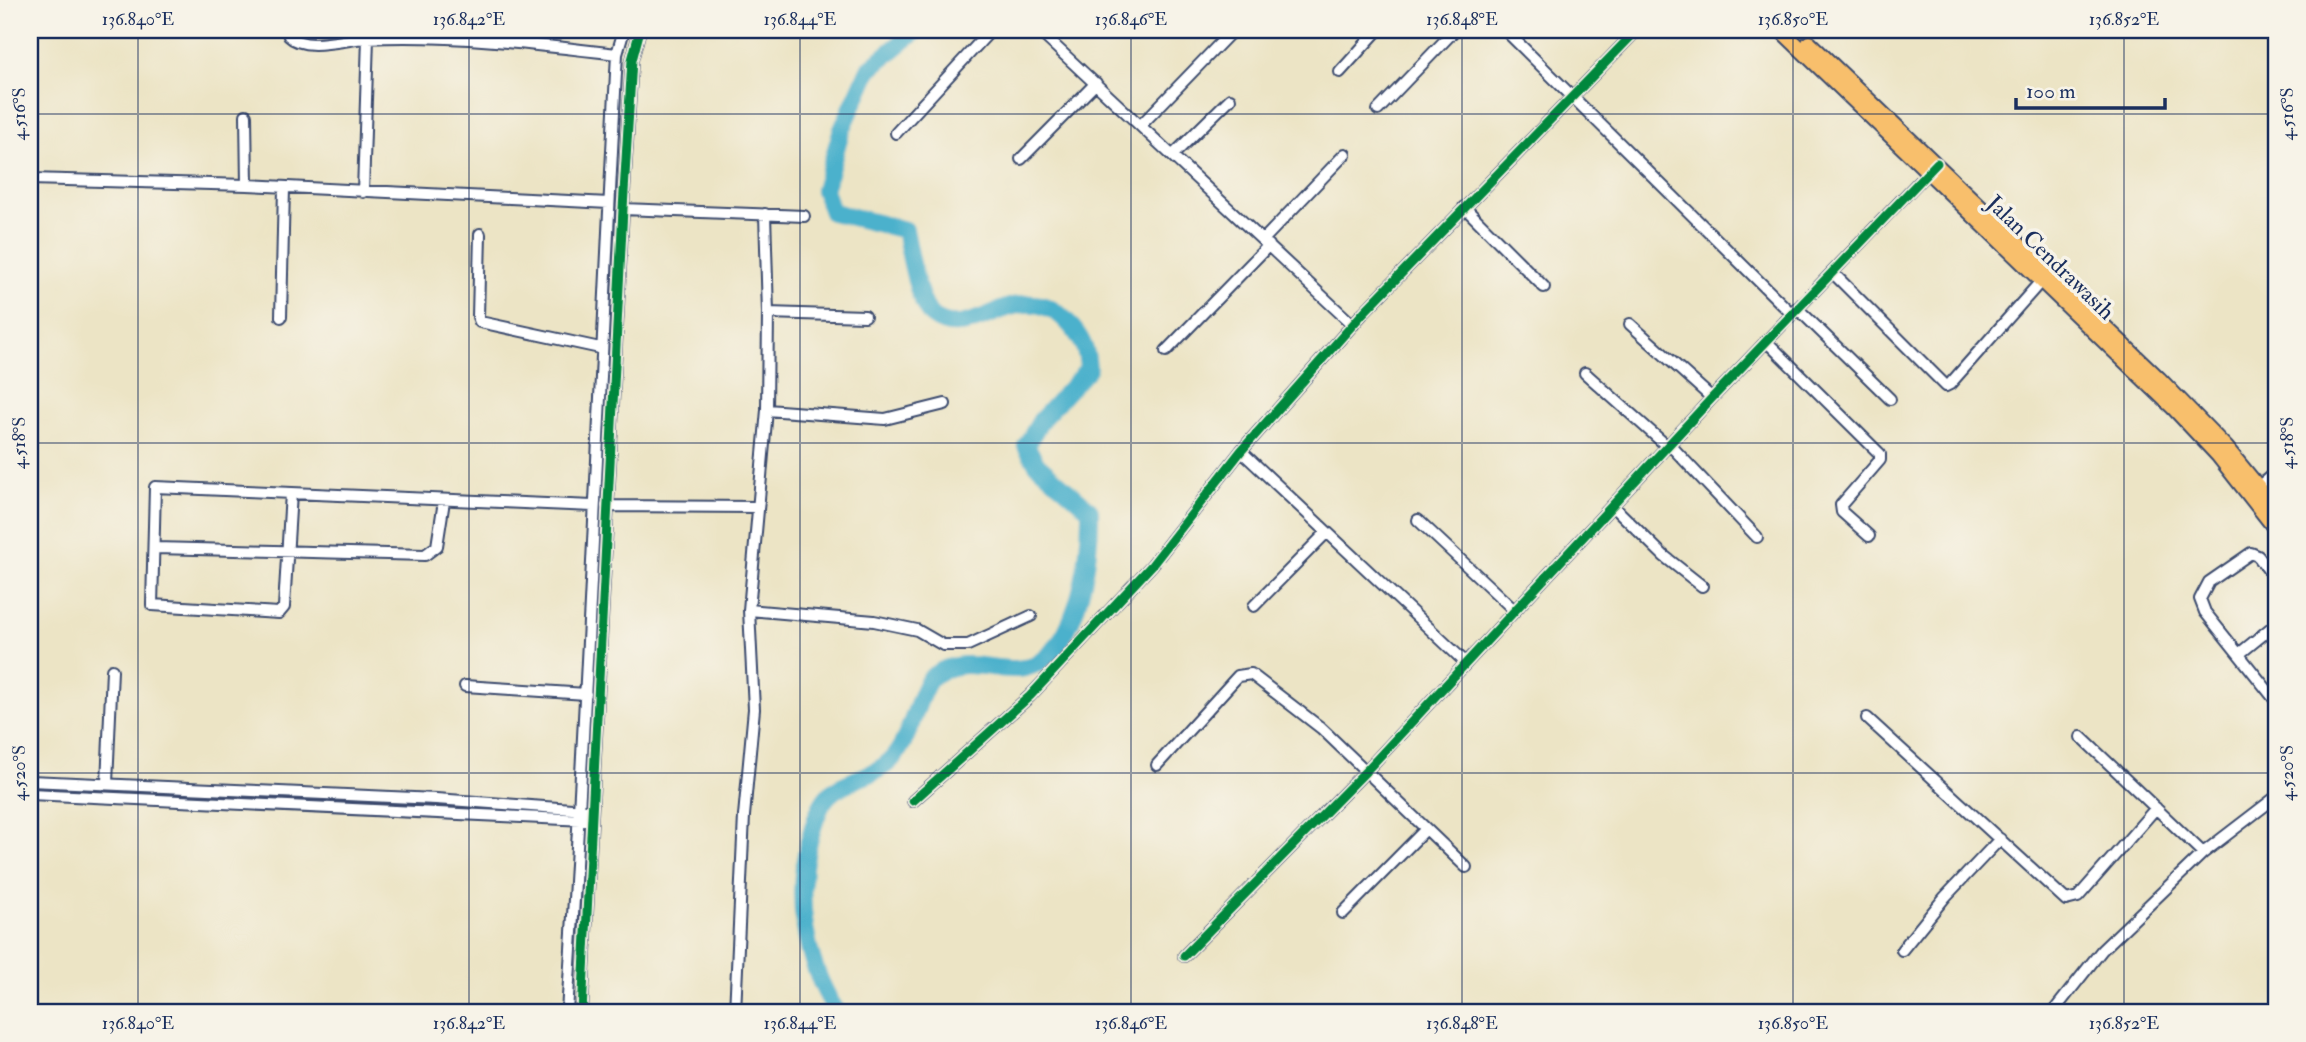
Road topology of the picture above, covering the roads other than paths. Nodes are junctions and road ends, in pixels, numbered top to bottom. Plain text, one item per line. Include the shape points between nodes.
1 (288, 30) edge
2 (624, 30) edge
3 (640, 30) edge
4 (991, 30) edge
5 (1038, 30) edge
6 (1233, 30) edge
7 (1378, 30) edge
8 (1455, 30) edge
9 (1505, 30) edge
10 (1618, 30) edge
11 (1637, 30) edge
12 (1782, 30) edge
13 (1795, 30) edge
14 (368, 38) junction
15 (1628, 40) junction
16 (617, 54) junction
17 (1340, 72) dead end
18 (1096, 83) junction
19 (1572, 96) junction
20 (1230, 99) dead end
21 (1378, 110) dead end
22 (246, 115) dead end
23 (1142, 124) junction
24 (896, 132) dead end
25 (1345, 154) dead end
26 (1174, 155) junction
27 (1021, 159) dead end
28 (1933, 168) junction
29 (30, 178) edge
30 (247, 185) junction
31 (285, 188) junction
32 (363, 192) junction
33 (609, 203) junction
34 (1464, 207) junction
35 (622, 209) junction
36 (765, 214) junction
37 (804, 216) dead end
38 (480, 234) dead end
39 (1266, 242) junction
40 (1833, 272) junction
41 (2042, 280) junction
42 (1544, 287) dead end
43 (1795, 311) junction
44 (768, 313) junction
45 (865, 316) dead end
46 (281, 317) dead end
47 (1630, 324) dead end
48 (1353, 325) junction
49 (1766, 341) junction
50 (600, 348) junction
51 (1166, 351) dead end
52 (1586, 373) dead end
53 (1712, 398) junction
54 (1889, 399) dead end
55 (945, 404) dead end
56 (767, 410) junction
57 (1669, 446) junction
58 (1241, 451) junction
59 (2276, 472) edge
60 (2259, 486) junction
61 (291, 494) junction
62 (444, 501) junction
63 (593, 506) junction
64 (606, 506) junction
65 (1613, 506) junction
66 (757, 507) junction
67 (2276, 509) edge
68 (1418, 520) dead end
69 (2276, 529) edge
70 (1327, 532) junction
71 (1757, 537) dead end
72 (1869, 537) dead end
73 (156, 548) junction
74 (288, 553) junction
75 (2276, 580) edge
76 (1702, 586) dead end
77 (1254, 606) dead end
78 (1514, 610) junction
79 (749, 611) junction
80 (1031, 616) dead end
81 (2276, 624) edge
82 (2239, 654) junction
83 (1466, 663) junction
84 (112, 670) dead end
85 (465, 686) dead end
86 (586, 694) junction
87 (2276, 701) edge
88 (1867, 718) dead end
89 (2081, 737) dead end
90 (1157, 765) dead end
91 (1366, 771) junction
92 (30, 780) edge
93 (107, 783) junction
94 (30, 794) edge
95 (913, 801) dead end
96 (2274, 802) edge
97 (2157, 808) junction
98 (586, 815) junction
99 (1426, 829) junction
100 (2000, 839) junction
101 (2203, 853) junction
102 (1466, 867) dead end
103 (1343, 913) dead end
104 (1902, 950) dead end
105 (1184, 956) dead end
106 (567, 1012) edge
107 (582, 1012) edge
108 (735, 1012) edge
109 (2053, 1012) edge

1 - 14 street via 299,43
2 - 16 street
3 - 35 street via 632,60
4 - 24 street
5 - 18 street
6 - 23 street
7 - 17 street
8 - 21 street
9 - 19 street
10 - 15 street
11 - 15 street
12 - 28 main road, Jalan Cendrawasih
13 - 28 main road, Jalan Cendrawasih
14 - 16 street via 508,42
14 - 32 street
15 - 19 street
16 - 33 street
18 - 23 street
18 - 27 street
19 - 34 street
19 - 43 street
20 - 26 street
22 - 30 street
23 - 26 street
25 - 39 street
26 - 39 street
28 - 40 street
28 - 41 main road, Jalan Cendrawasih
28 - 60 main road, Jalan Cendrawasih via 2181,401
29 - 30 street
30 - 31 street
31 - 32 street
31 - 46 street
32 - 33 street
33 - 50 street
34 - 42 street
34 - 48 street
35 - 36 street
35 - 64 street
36 - 37 street
36 - 44 street
38 - 50 street via 480,322
39 - 48 street
39 - 51 street
40 - 41 street via 1946,386
40 - 43 street
41 - 69 main road, Jalan Cendrawasih via 2183,417
43 - 49 street
43 - 54 street
44 - 45 street
44 - 56 street
47 - 53 street
48 - 58 street
49 - 53 street
49 - 72 street via 1880,454 1880,460 1841,505 1842,512
50 - 63 street
52 - 57 street
53 - 57 street
55 - 56 street via 885,419
56 - 66 street
57 - 65 street
57 - 71 street
58 - 70 street
58 - 95 street via 1152,565 1030,696
59 - 60 street
60 - 67 main road, Jalan Cendrawasih
61 - 62 street
61 - 73 street via 155,488
61 - 74 street
62 - 63 street
62 - 74 street via 437,545 425,555
63 - 86 street
64 - 66 street
64 - 98 street
65 - 76 street
65 - 78 street
66 - 79 street
68 - 78 street
70 - 77 street
70 - 83 street
73 - 74 street
73 - 74 street via 153,607 275,613 284,607
75 - 82 street via 2258,556 2251,554 2209,582 2202,592 2205,612
78 - 83 street
79 - 80 street via 874,621 917,630 943,645 957,646
79 - 108 street via 754,709
81 - 82 street
82 - 87 street
83 - 91 street
84 - 93 street
85 - 86 street
86 - 98 street
88 - 100 street
89 - 97 street
90 - 91 street via 1238,676 1248,673 1321,728
91 - 99 street
91 - 105 street
92 - 93 street
93 - 98 street via 436,799
94 - 98 street
96 - 101 street
97 - 100 street via 2073,900 2060,897
97 - 101 street
98 - 106 street
98 - 107 street
99 - 102 street
99 - 103 street
100 - 104 street
101 - 109 street via 2102,950 2066,1007

